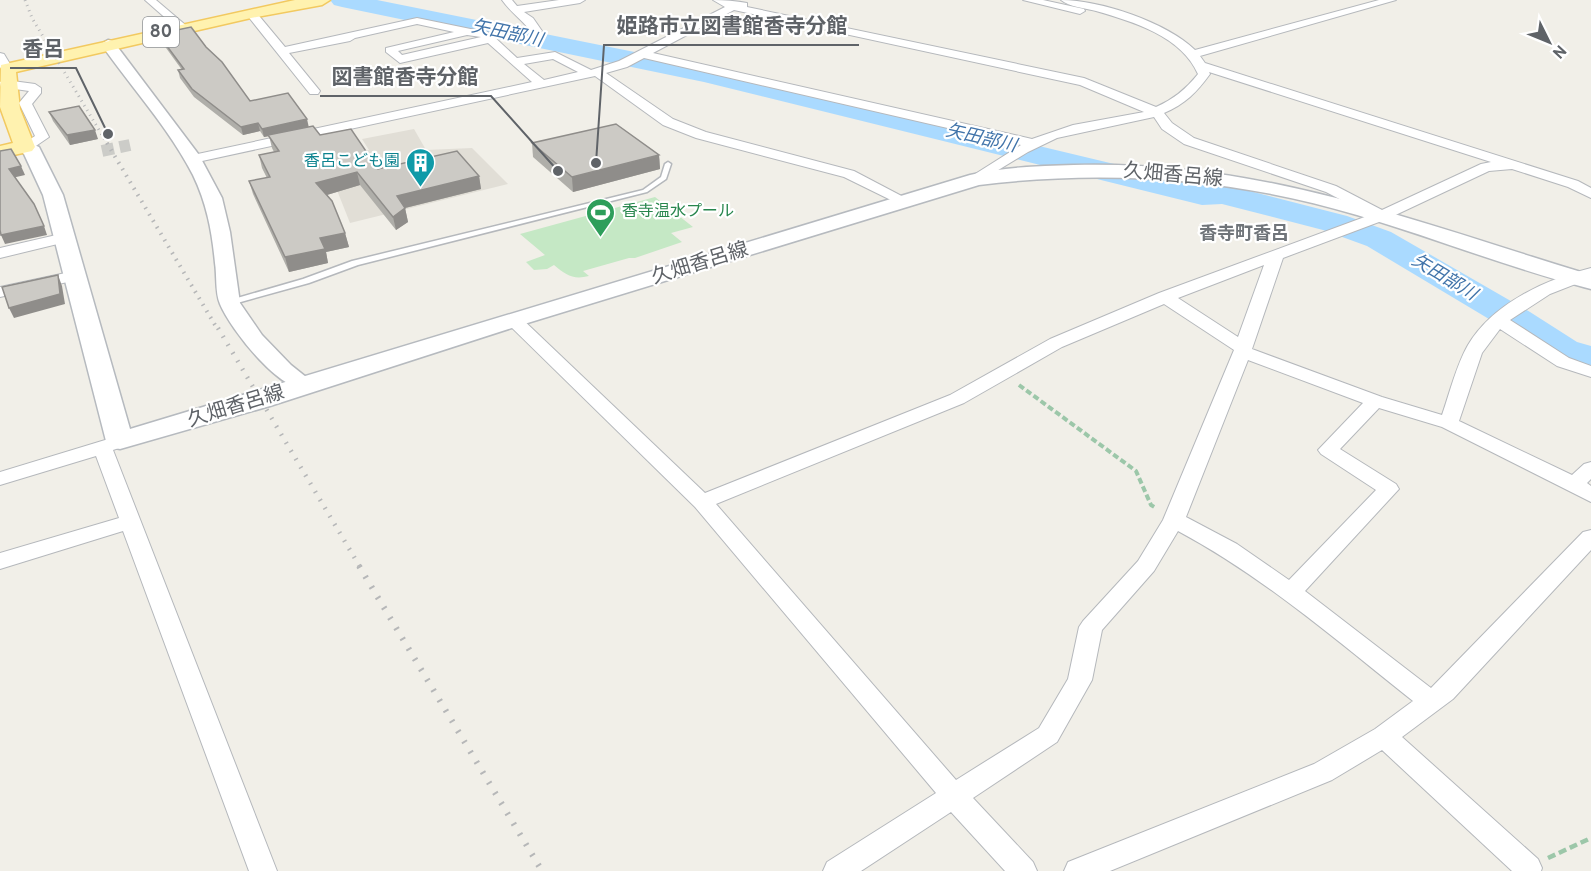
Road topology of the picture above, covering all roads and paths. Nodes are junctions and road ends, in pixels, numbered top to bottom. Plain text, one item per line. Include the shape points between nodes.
1 (150, 0) edge
2 (507, 0) edge
3 (580, 0) edge
4 (718, 0) edge
5 (763, 0) edge
6 (1028, 0) edge
7 (1066, 0) edge
8 (1391, 0) edge
9 (310, 1) edge
10 (734, 7) junction
11 (514, 10) junction
12 (251, 13) junction
13 (1136, 19) junction
14 (183, 28) junction
15 (536, 31) dead end
16 (470, 32) junction
17 (489, 39) junction
18 (108, 44) junction
19 (282, 51) junction
20 (642, 54) junction
21 (1193, 54) junction
22 (514, 62) junction
23 (1203, 66) junction
24 (3, 69) edge
25 (594, 73) junction
26 (542, 84) junction
27 (314, 91) dead end
28 (1158, 113) junction
29 (1032, 143) junction
30 (25, 147) junction
31 (0, 152) edge
32 (194, 159) junction
33 (668, 164) dead end
34 (1513, 165) junction
35 (977, 179) junction
36 (1591, 194) edge
37 (906, 202) junction
38 (1382, 216) junction
39 (65, 238) junction
40 (0, 253) edge
41 (1275, 258) junction
42 (75, 276) junction
43 (1585, 277) edge
44 (1, 288) edge
45 (1165, 297) junction
46 (230, 303) junction
47 (1505, 315) junction
48 (513, 320) junction
49 (1242, 350) junction
50 (1591, 372) edge
51 (1002, 373) junction
52 (304, 385) junction
53 (1375, 401) junction
54 (1449, 423) junction
55 (111, 444) junction
56 (1591, 468) edge
57 (0, 479) edge
58 (1583, 490) edge
59 (702, 502) junction
60 (1174, 520) junction
61 (131, 521) junction
62 (1591, 537) edge
63 (0, 561) edge
64 (1291, 592) junction
65 (1431, 701) junction
66 (1384, 735) junction
67 (954, 796) junction
68 (1591, 838) edge
69 (1528, 868) joint
70 (263, 871) edge
71 (837, 871) edge
72 (1023, 871) edge
73 (1078, 871) edge

1 - 14 street
2 - 11 street
3 - 11 street
4 - 10 street
5 - 10 street
6 - 13 street
7 - 13 street
8 - 21 street
9 - 12 main road, 80
10 - 20 street
10 - 28 street via 1063,76
11 - 15 street via 529,20
12 - 14 main road, 80
12 - 19 street
13 - 21 street
14 - 18 main road, 80
16 - 17 street
16 - 17 street via 390,50 405,63
16 - 19 street via 417,21
17 - 22 street
18 - 24 main road, 80
18 - 32 street
19 - 27 street
20 - 25 street
20 - 29 street
21 - 23 street
22 - 25 street via 555,55
22 - 26 street
23 - 28 street via 1204,74 1193,92
23 - 34 street
24 - 30 main road via 9,110
24 - 30 street via 35,88 25,103 42,137
25 - 26 street
25 - 37 street via 668,122 701,135 849,174
26 - 32 street
28 - 29 street via 1080,127
28 - 38 street via 1167,126 1189,141 1322,185
29 - 35 street
30 - 31 main road
30 - 39 main road via 32,151 53,195
32 - 46 street via 216,209
33 - 46 lane via 664,178 645,192 355,263
34 - 36 street via 1573,184
34 - 38 street via 1486,167
35 - 37 main road, 久畑香呂線
35 - 38 main road, 久畑香呂線 via 1042,171 1139,172 1266,187
37 - 48 main road, 久畑香呂線
38 - 41 street
38 - 43 main road, 久畑香呂線
39 - 40 street
39 - 42 main road
41 - 45 street
41 - 49 street
42 - 44 street
42 - 55 main road
43 - 47 street
45 - 49 street
45 - 51 street via 1056,343
46 - 52 street via 254,339 283,370
47 - 50 street via 1563,362
47 - 54 street via 1477,346
48 - 52 main road, 久畑香呂線
48 - 59 street
49 - 53 street
49 - 60 street
51 - 59 street via 957,399
51 - 60 path via 1136,471 1151,505
52 - 55 main road, 久畑香呂線
53 - 54 street
53 - 64 street via 1328,450 1389,489
54 - 58 street
55 - 57 street
55 - 61 street
56 - 58 street
59 - 67 street
60 - 64 street via 1229,549
60 - 67 street via 1146,566 1091,627 1080,680 1048,735
61 - 63 street
61 - 70 street
62 - 65 street
64 - 65 street
65 - 66 street
66 - 69 street
66 - 73 street via 1323,772
67 - 71 street
67 - 72 street
68 - 69 path

